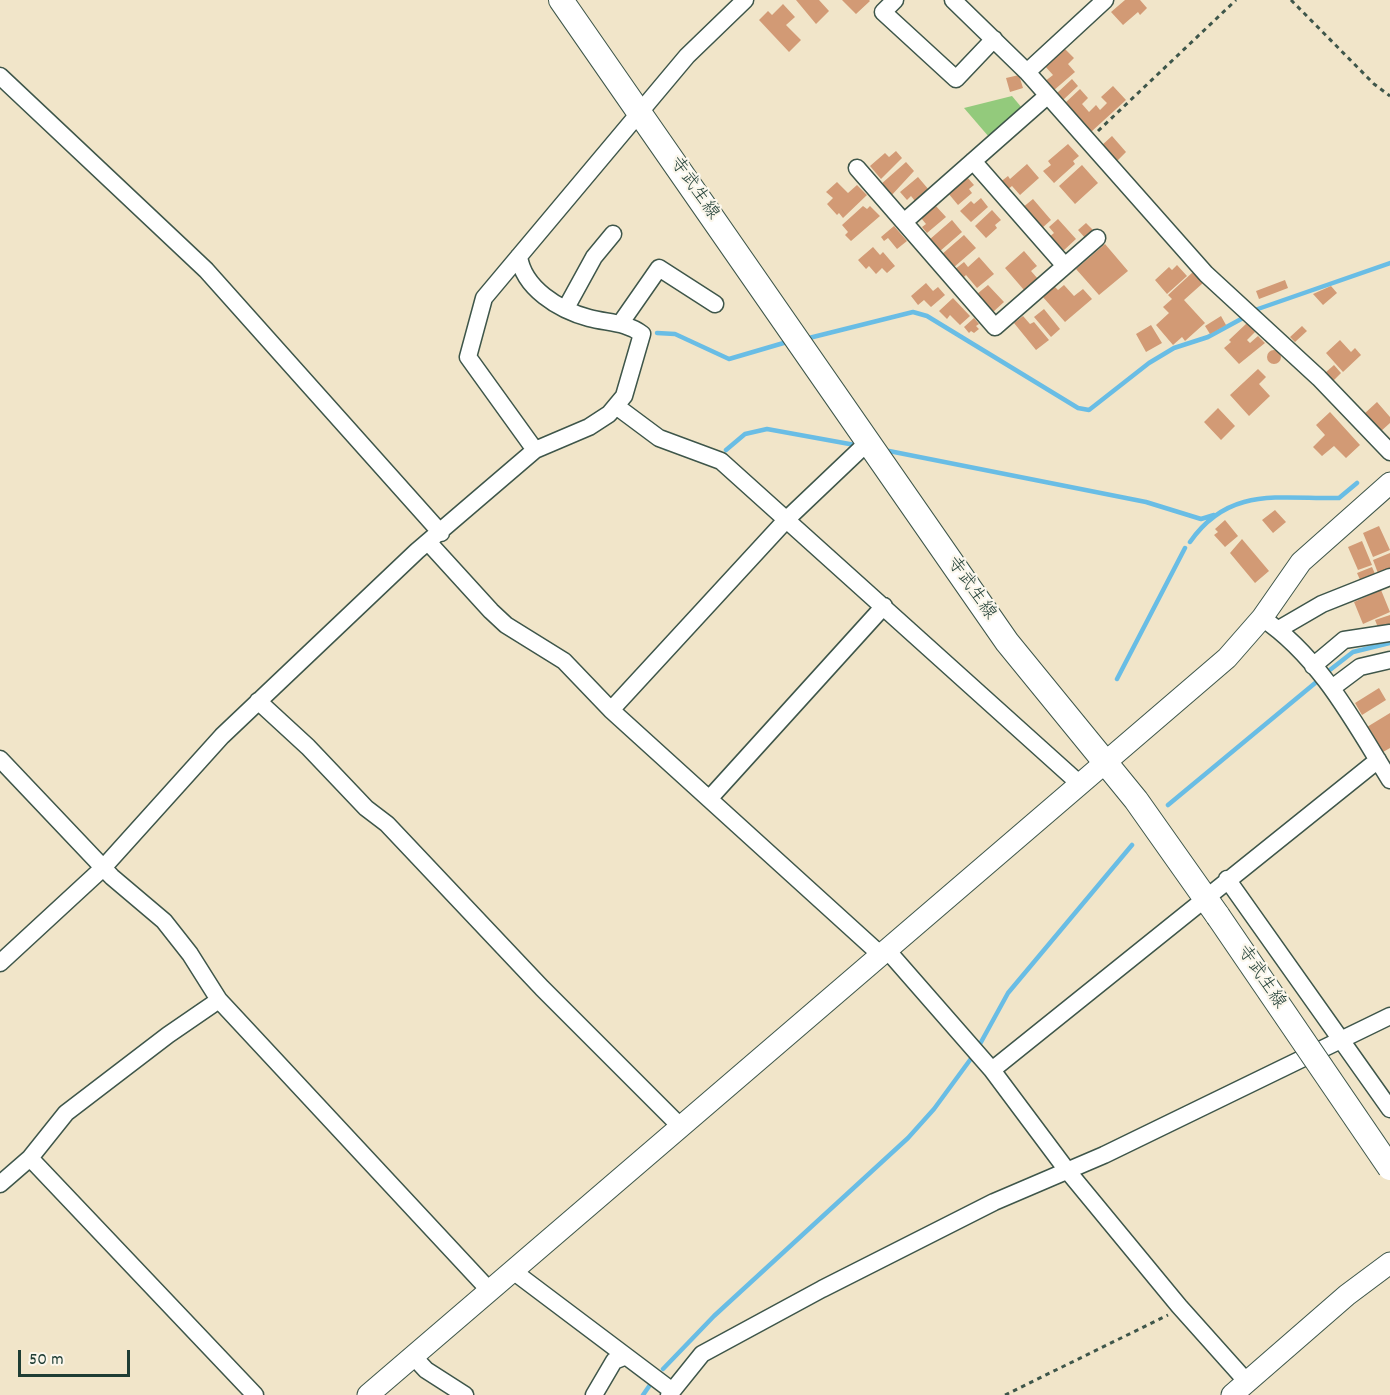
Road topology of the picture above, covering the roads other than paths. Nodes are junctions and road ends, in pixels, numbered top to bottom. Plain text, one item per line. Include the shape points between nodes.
1 (561, 0) edge
2 (746, 0) edge
3 (895, 0) edge
4 (953, 0) edge
5 (1105, 0) edge
6 (994, 39) junction
7 (1027, 72) junction
8 (0, 76) edge
9 (1047, 96) junction
10 (639, 113) junction
11 (973, 161) junction
12 (857, 168) dead end
13 (904, 222) junction
14 (613, 234) dead end
15 (1097, 238) dead end
16 (519, 256) junction
17 (1065, 266) junction
18 (715, 304) dead end
19 (566, 308) junction
20 (620, 324) junction
21 (616, 406) junction
22 (868, 442) junction
23 (535, 450) junction
24 (1390, 452) edge
25 (1390, 483) edge
26 (787, 519) junction
27 (435, 538) junction
28 (1390, 577) edge
29 (884, 606) junction
30 (1270, 623) junction
31 (1390, 633) edge
32 (1390, 660) edge
33 (1314, 667) junction
34 (1331, 686) junction
35 (258, 701) junction
36 (611, 710) junction
37 (1378, 760) junction
38 (1, 762) edge
39 (1107, 762) junction
40 (1390, 780) edge
41 (1081, 785) junction
42 (709, 799) junction
43 (103, 868) junction
44 (1227, 879) junction
45 (1211, 907) junction
46 (884, 953) junction
47 (0, 963) edge
48 (219, 1000) junction
49 (1390, 1016) edge
50 (1339, 1041) junction
51 (992, 1070) junction
52 (1390, 1109) edge
53 (681, 1127) junction
54 (30, 1158) junction
55 (1390, 1168) edge
56 (1066, 1169) junction
57 (0, 1184) edge
58 (1390, 1263) edge
59 (513, 1271) junction
60 (489, 1291) junction
61 (413, 1356) junction
62 (626, 1356) junction
63 (1240, 1388) edge
64 (670, 1392) edge
65 (255, 1395) edge
66 (368, 1395) edge
67 (465, 1395) edge
68 (594, 1395) edge

1 - 10 main road, 寺武生線
2 - 10 street via 687,56
3 - 6 street via 883,12 956,79
4 - 6 street
5 - 7 street
6 - 7 street
7 - 9 street
8 - 27 street via 206,270
9 - 11 street
9 - 24 street via 1206,274 1319,378
10 - 16 street
10 - 22 main road, 寺武生線
11 - 13 street
11 - 17 street
12 - 13 street
13 - 17 street via 995,327
14 - 19 street via 594,257
15 - 17 street
16 - 19 street via 521,270 531,286
16 - 23 street via 484,298 468,357
18 - 20 street via 659,268
19 - 20 street via 587,318
20 - 21 street via 632,326 642,334 630,383
21 - 23 street via 589,427
21 - 26 street via 659,438 716,458
22 - 26 street
22 - 39 main road, 寺武生線 via 1007,642
23 - 27 street
25 - 30 street via 1301,562
26 - 29 street
26 - 36 street
27 - 35 street
27 - 36 street via 491,611 506,625 556,654
28 - 30 street
29 - 41 street
29 - 42 street
30 - 33 street
30 - 39 street
31 - 33 street via 1344,640
32 - 34 street via 1360,667
33 - 34 street
34 - 37 street
35 - 43 street
35 - 53 street via 387,824
36 - 42 street
37 - 40 street
37 - 44 street
38 - 43 street
39 - 41 street
39 - 45 main road, 寺武生線
41 - 46 street
42 - 46 street
43 - 47 street
43 - 48 street via 164,921
44 - 45 street
44 - 50 street
45 - 51 street
45 - 55 main road, 寺武生線, bridge
46 - 51 street
46 - 53 street
48 - 54 street via 66,1113
48 - 60 street
49 - 50 street
50 - 52 street
50 - 56 street via 1114,1150
51 - 56 street
53 - 59 street
54 - 57 street
54 - 65 street
56 - 63 street via 1179,1306
56 - 64 street via 702,1353
58 - 63 street
59 - 60 street
59 - 62 street
60 - 61 street
61 - 66 street
61 - 67 street via 426,1370
62 - 64 street
62 - 68 street via 614,1361

